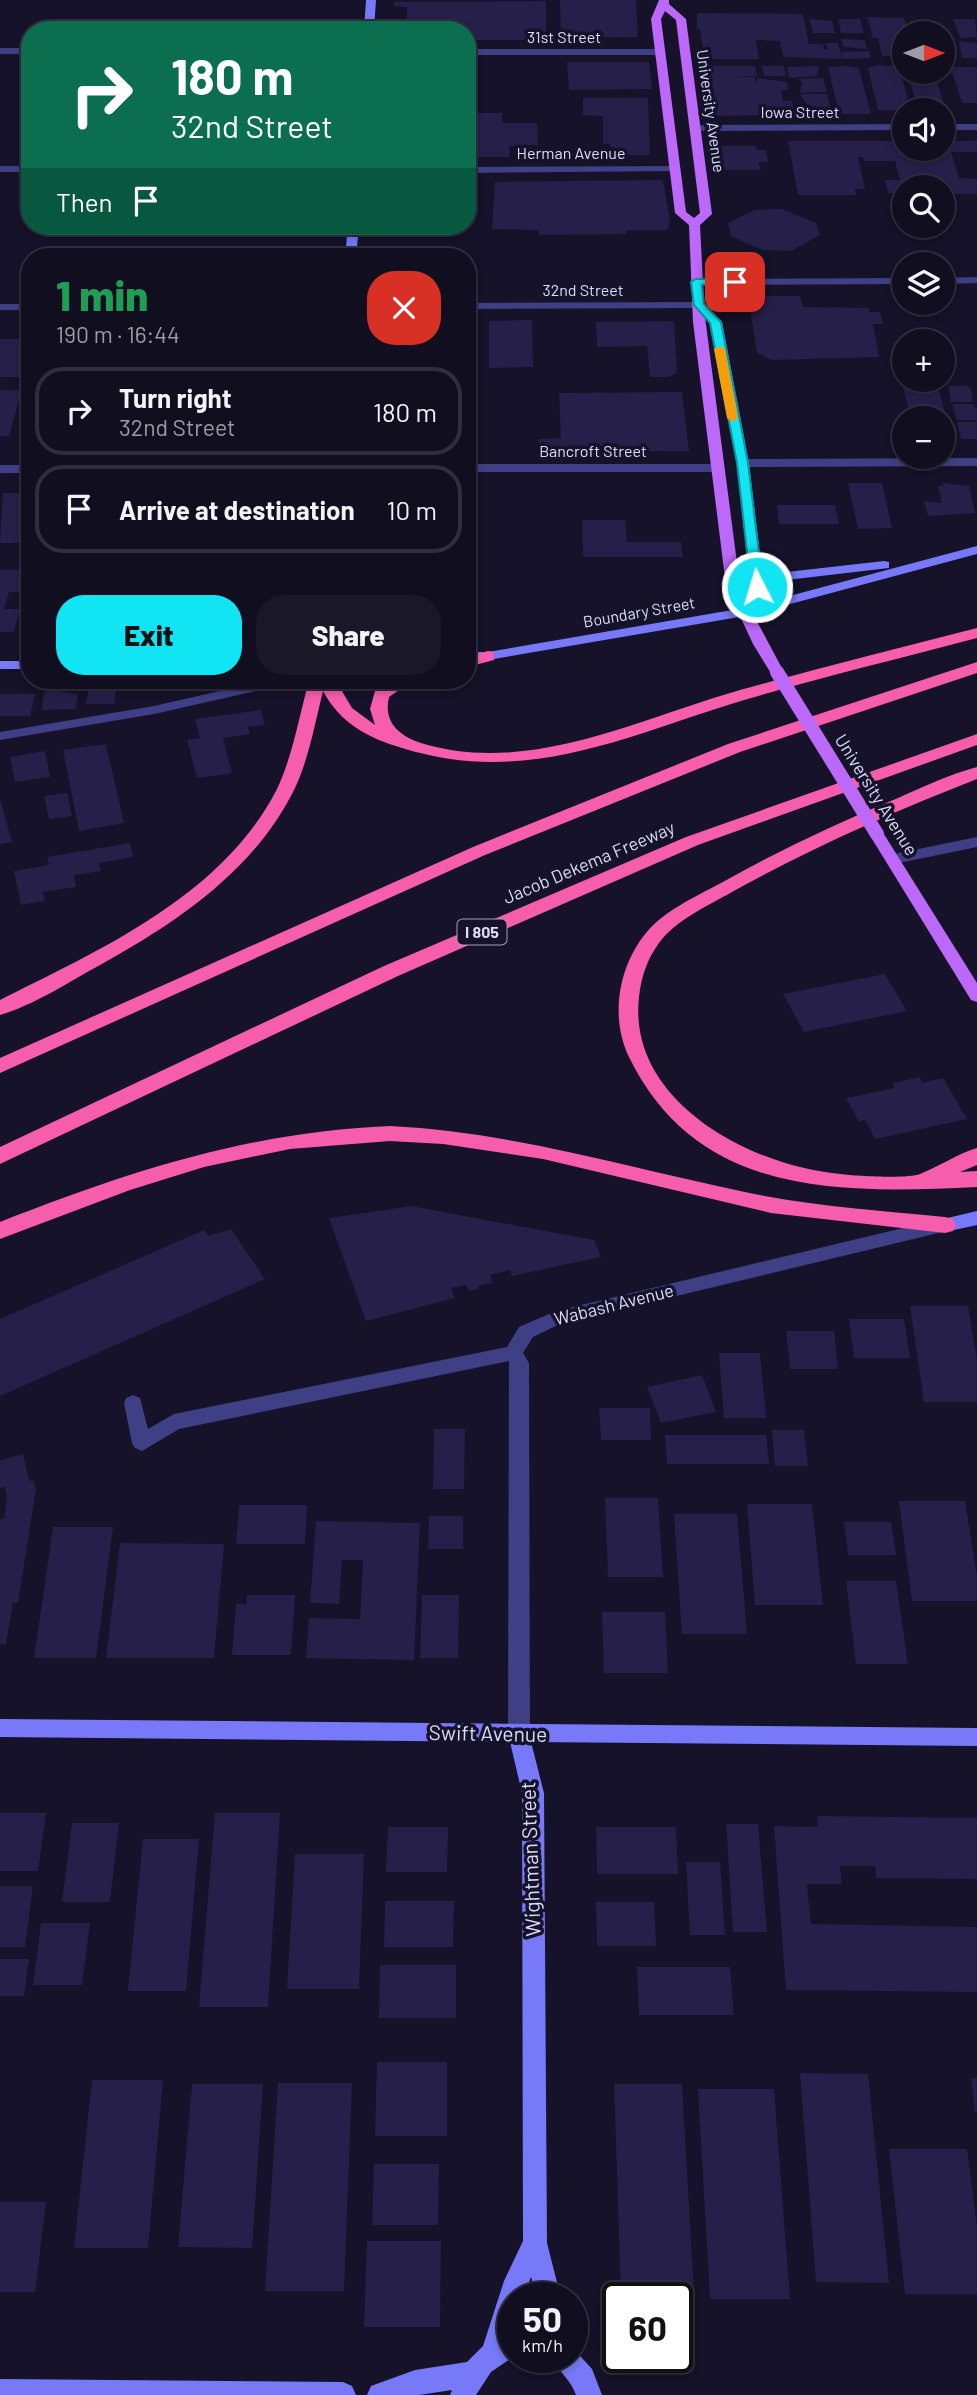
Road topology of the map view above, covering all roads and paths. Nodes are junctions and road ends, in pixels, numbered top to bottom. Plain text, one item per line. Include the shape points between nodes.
1 (371, 0) edge
2 (664, 2) edge
3 (370, 21) edge
4 (0, 51) edge
5 (21, 51) edge
6 (476, 52) edge
7 (661, 52) junction
8 (892, 127) edge
9 (955, 127) edge
10 (977, 127) edge
11 (696, 128) junction
12 (0, 169) edge
13 (21, 169) edge
14 (675, 169) junction
15 (476, 170) edge
16 (694, 224) junction
17 (892, 281) edge
18 (955, 281) edge
19 (977, 281) edge
20 (696, 282) junction
21 (699, 305) junction
22 (476, 306) edge
23 (0, 307) edge
24 (21, 307) edge
25 (977, 462) edge
26 (743, 463) junction
27 (476, 468) edge
28 (718, 468) junction
29 (0, 469) edge
30 (21, 469) edge
31 (977, 550) edge
32 (929, 561) junction
33 (756, 572) junction
34 (745, 612) junction
35 (977, 633) edge
36 (476, 656) edge
37 (488, 656) junction
38 (476, 659) edge
39 (0, 665) edge
40 (21, 665) edge
41 (977, 667) edge
42 (247, 689) edge
43 (315, 689) edge
44 (330, 689) edge
45 (391, 689) edge
46 (0, 736) edge
47 (977, 739) edge
48 (401, 743) junction
49 (977, 773) edge
50 (977, 842) edge
51 (894, 859) junction
52 (977, 996) edge
53 (0, 1008) edge
54 (0, 1066) edge
55 (0, 1156) edge
56 (977, 1156) edge
57 (977, 1179) edge
58 (921, 1181) junction
59 (977, 1218) edge
60 (945, 1225) junction
61 (0, 1231) edge
62 (513, 1353) junction
63 (133, 1403) dead end
64 (0, 1728) edge
65 (519, 1735) junction
66 (977, 1737) edge
67 (536, 2244) junction
68 (516, 2282) edge
69 (545, 2282) edge
70 (497, 2355) edge
71 (579, 2373) edge
72 (468, 2384) edge
73 (0, 2392) edge
74 (343, 2395) edge
75 (380, 2395) edge
76 (589, 2395) edge

1 - 3 street
2 - 7 main road, University Avenue via 656,19
2 - 11 main road, University Avenue via 681,19
4 - 5 street
6 - 7 street, 31st Street
7 - 14 main road, University Avenue
8 - 11 street, Iowa Street
9 - 10 street
11 - 16 main road, University Avenue via 706,214
12 - 13 street
14 - 15 street, Herman Avenue
14 - 16 main road, University Avenue via 681,213
16 - 20 main road, University Avenue
17 - 20 street
18 - 19 street
20 - 21 main road, University Avenue
21 - 22 street, 32nd Street
21 - 26 main road, University Avenue via 715,320
21 - 28 main road, University Avenue
23 - 24 street
25 - 26 street
26 - 33 main road, University Avenue
27 - 28 street, Bancroft Street
28 - 34 main road, University Avenue via 733,586
29 - 30 street
31 - 32 street, Boundary Street
32 - 33 street via 778,577
32 - 34 street, Boundary Street
33 - 34 main road, University Avenue via 757,587
34 - 37 street, Boundary Street
34 - 51 main road, University Avenue, bridge via 777,672
35 - 48 highway via 710,704 547,754 467,758
36 - 37 street, Boundary Street
37 - 38 highway
39 - 40 street
41 - 54 highway via 734,748 479,851
42 - 46 street
43 - 53 highway via 302,749 285,790 241,854 199,892 145,930
44 - 48 highway via 357,723
45 - 48 highway via 381,695 379,722
47 - 55 highway, Jacob Dekema Freeway / I 805 via 692,841 391,971
49 - 58 highway via 836,832 686,910 654,937 635,968 628,999 629,1034 643,1070 672,1107 726,1148 764,1165 837,1181
50 - 51 street
51 - 52 main road, University Avenue
56 - 58 highway
57 - 58 highway
59 - 60 street, Wabash Avenue
60 - 61 highway via 776,1206 516,1144 397,1134 296,1141 188,1161
60 - 62 street, Wabash Avenue via 556,1318 526,1332
62 - 63 street via 174,1422 142,1443
62 - 65 street, Wightman Street via 520,1367
64 - 65 street, Swift Avenue
65 - 66 street, Swift Avenue
65 - 67 street, Wightman Street via 533,1793
67 - 68 street, Wightman Street
67 - 69 street, Wightman Street
70 - 72 street, Wightman Street
71 - 76 street
72 - 75 street via 415,2383
73 - 74 street

